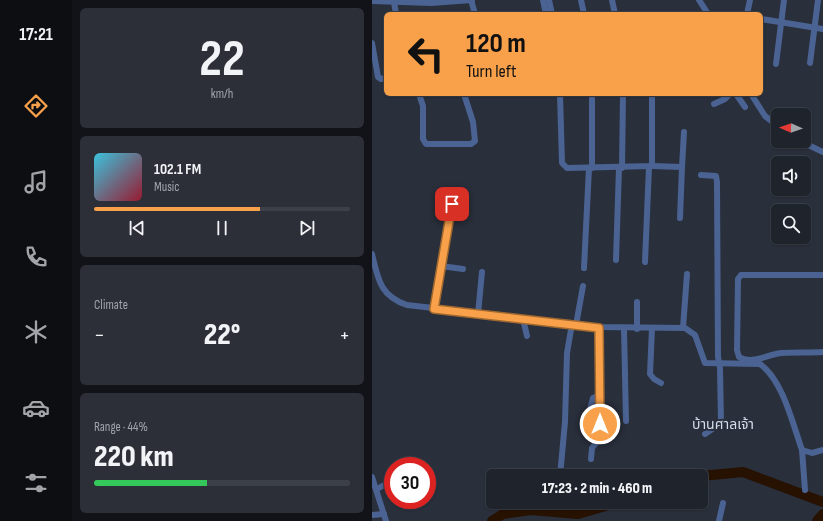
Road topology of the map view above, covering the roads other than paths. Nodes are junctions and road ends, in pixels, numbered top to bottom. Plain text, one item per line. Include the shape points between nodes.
1 (472, 0) edge
2 (543, 0) edge
3 (549, 0) edge
4 (581, 0) edge
5 (612, 0) edge
6 (699, 0) edge
7 (750, 0) edge
8 (784, 0) edge
9 (818, 0) edge
10 (372, 1) edge
11 (394, 2) junction
12 (396, 12) edge
13 (475, 12) edge
14 (546, 12) edge
15 (552, 12) edge
16 (584, 12) edge
17 (615, 12) edge
18 (707, 12) edge
19 (748, 12) edge
20 (763, 19) edge
21 (781, 22) junction
22 (815, 27) junction
23 (823, 29) edge
24 (372, 42) edge
25 (810, 62) dead end
26 (776, 64) dead end
27 (384, 78) edge
28 (420, 96) edge
29 (465, 96) edge
30 (560, 96) edge
31 (592, 96) edge
32 (623, 96) edge
33 (652, 96) edge
34 (728, 96) edge
35 (737, 96) edge
36 (752, 96) edge
37 (714, 104) dead end
38 (745, 107) dead end
39 (771, 121) edge
40 (684, 132) dead end
41 (811, 146) edge
42 (823, 152) edge
43 (651, 166) junction
44 (682, 167) junction
45 (590, 168) junction
46 (620, 168) junction
47 (701, 175) dead end
48 (454, 193) dead end
49 (680, 218) dead end
50 (372, 254) edge
51 (616, 260) dead end
52 (645, 262) dead end
53 (441, 266) junction
54 (584, 268) dead end
55 (463, 269) dead end
56 (482, 272) dead end
57 (687, 274) dead end
58 (823, 275) edge
59 (583, 286) dead end
60 (636, 302) dead end
61 (434, 309) junction
62 (478, 314) junction
63 (523, 319) junction
64 (574, 325) junction
65 (599, 328) junction
66 (637, 328) junction
67 (652, 328) junction
68 (682, 328) junction
69 (624, 329) junction
70 (528, 336) dead end
71 (823, 352) edge
72 (718, 365) junction
73 (661, 383) dead end
74 (600, 395) junction
75 (589, 413) dead end
76 (626, 421) dead end
77 (705, 434) dead end
78 (802, 450) junction
79 (823, 450) edge
80 (591, 459) dead end
81 (561, 469) edge
82 (372, 477) edge
83 (384, 487) edge
84 (804, 490) dead end
85 (378, 492) junction
86 (372, 497) edge
87 (723, 503) dead end
88 (384, 514) junction
89 (372, 515) edge
90 (386, 521) edge
91 (720, 521) edge

1 - 11 street via 431,4
1 - 13 street
2 - 14 street
3 - 15 street
4 - 16 street
5 - 17 street
6 - 18 street
7 - 19 street
8 - 21 street
9 - 22 street
10 - 11 street
11 - 12 street
20 - 21 street
21 - 22 street
21 - 26 street
22 - 23 street
22 - 25 street
24 - 27 street via 378,77
28 - 29 street via 423,106 423,139 426,144 471,144 475,141 473,122
30 - 45 street via 562,163 567,168
31 - 45 street
32 - 46 street
33 - 43 street
34 - 37 street
35 - 38 street
36 - 39 street
40 - 44 street
41 - 42 street
43 - 44 street
43 - 46 street
43 - 52 street
44 - 49 street
45 - 46 street
45 - 54 street
46 - 51 street
47 - 72 street via 712,175 717,178
48 - 53 street
50 - 61 street via 380,284 390,298 407,305
53 - 55 street
53 - 61 street
56 - 62 street
57 - 68 street
58 - 71 street via 741,275 738,279 737,350 739,357 754,360 781,353
59 - 64 street
60 - 66 street
61 - 62 street
62 - 63 street
63 - 64 street
63 - 70 street
64 - 65 street
64 - 81 street via 567,352
65 - 69 street
65 - 74 street
66 - 67 street
66 - 69 street
67 - 68 street
67 - 73 street via 650,374 654,380
68 - 72 street via 695,335 705,363
69 - 76 street
72 - 77 street via 721,423
72 - 78 street via 760,364 767,369 785,400
74 - 75 street via 593,398
74 - 80 street via 600,438 592,448
78 - 79 street via 812,453
78 - 84 street
82 - 85 street
83 - 85 street
85 - 86 street
85 - 88 street
87 - 91 street
88 - 89 street
88 - 90 street

